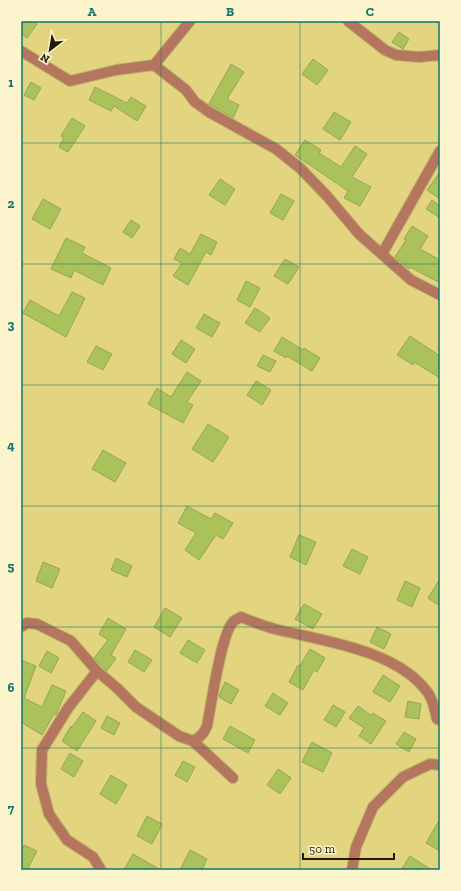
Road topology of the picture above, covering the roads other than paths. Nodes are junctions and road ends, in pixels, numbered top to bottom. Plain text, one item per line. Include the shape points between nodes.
1 (190, 21) edge
2 (348, 21) edge
3 (21, 52) edge
4 (440, 55) edge
5 (154, 65) junction
6 (438, 158) edge
7 (382, 254) junction
8 (440, 295) edge
9 (21, 628) edge
10 (97, 671) junction
11 (440, 720) edge
12 (193, 741) junction
13 (440, 766) edge
14 (233, 778) dead end
15 (101, 870) edge
16 (352, 870) edge

1 - 5 street
2 - 4 street via 385,50 396,55
3 - 5 street via 70,81 116,70
5 - 7 street via 209,112 276,150 300,168 358,234
6 - 7 street
7 - 8 street via 411,280
9 - 10 street via 27,623 37,624 71,641
10 - 12 street via 136,707 179,736
10 - 15 street via 68,708 42,750 41,784 49,814 67,840 93,857
11 - 12 street via 437,719 429,693 411,673 387,660 346,645 277,630 241,617 228,629 207,726 200,738
12 - 14 street
13 - 16 street via 430,764 403,777 373,807 356,847

